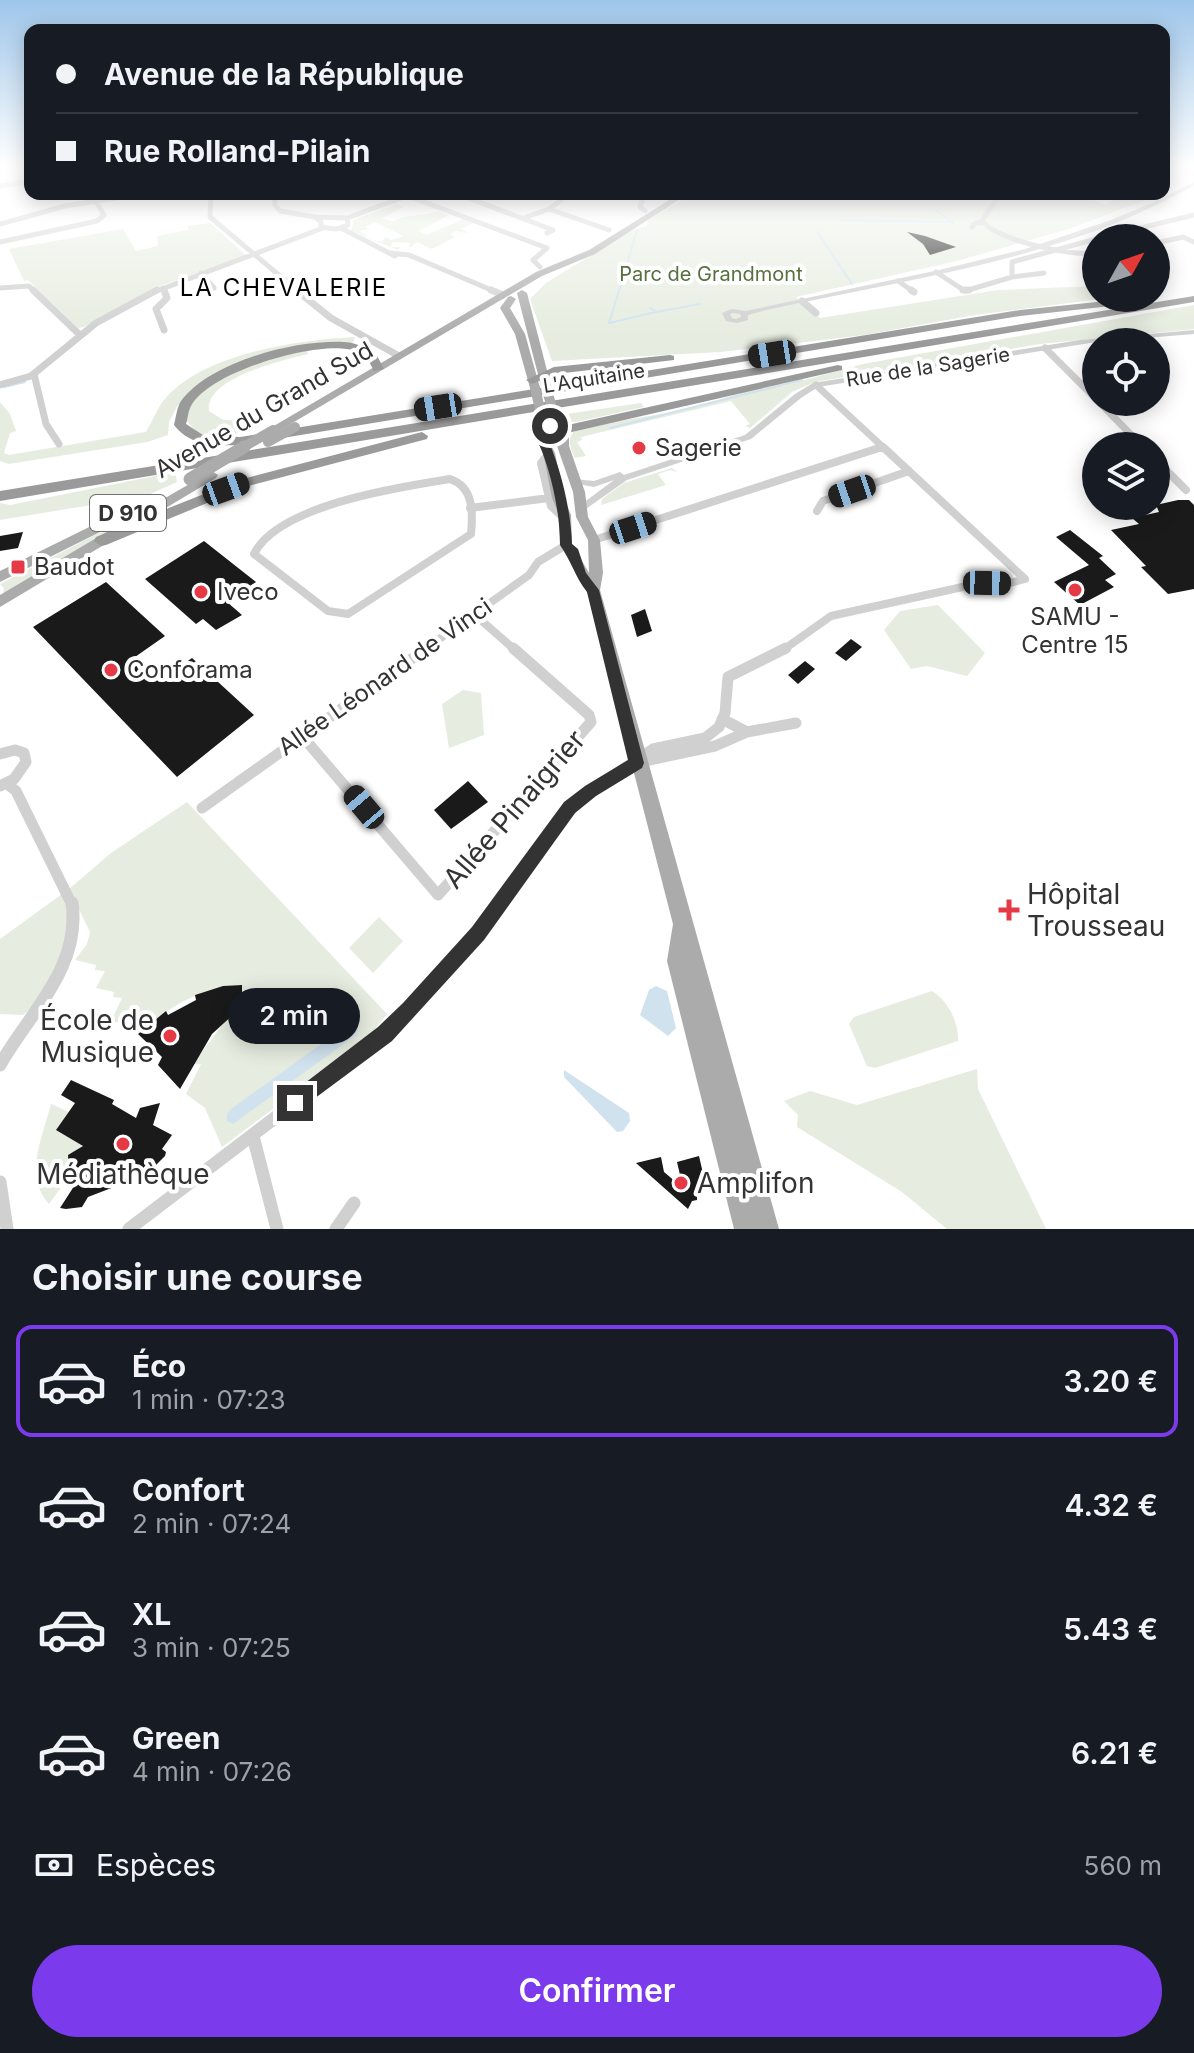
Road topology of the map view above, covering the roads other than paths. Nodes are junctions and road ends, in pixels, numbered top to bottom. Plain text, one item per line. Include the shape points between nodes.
1 (82, 224) edge
2 (218, 224) edge
3 (315, 224) edge
4 (328, 224) edge
5 (347, 224) edge
6 (486, 224) edge
7 (539, 224) edge
8 (593, 224) edge
9 (620, 224) edge
10 (636, 224) edge
11 (988, 224) edge
12 (1100, 224) edge
13 (341, 228) junction
14 (609, 230) junction
15 (547, 233) dead end
16 (1170, 240) edge
17 (1051, 241) junction
18 (0, 242) edge
19 (1082, 242) edge
20 (1194, 242) edge
21 (1037, 245) junction
22 (1060, 248) junction
23 (1082, 252) edge
24 (252, 256) junction
25 (575, 256) junction
26 (540, 267) dead end
27 (551, 270) junction
28 (936, 272) junction
29 (201, 273) junction
30 (1044, 273) dead end
31 (1012, 277) junction
32 (898, 281) junction
33 (0, 288) edge
34 (163, 288) junction
35 (214, 288) dead end
36 (1194, 291) edge
37 (914, 292) dead end
38 (1170, 295) edge
39 (507, 297) junction
40 (522, 299) junction
41 (1194, 299) edge
42 (802, 301) junction
43 (1170, 301) edge
44 (1082, 308) edge
45 (1086, 312) edge
46 (1089, 312) edge
47 (1112, 312) edge
48 (816, 313) dead end
49 (485, 314) junction
50 (509, 314) junction
51 (744, 314) dead end
52 (164, 330) dead end
53 (1194, 332) edge
54 (80, 335) junction
55 (847, 341) junction
56 (1045, 348) junction
57 (888, 355) junction
58 (399, 356) junction
59 (378, 369) junction
60 (34, 374) junction
61 (540, 378) junction
62 (1082, 384) edge
63 (0, 385) edge
64 (816, 385) junction
65 (1113, 416) edge
66 (552, 424) junction
67 (1129, 432) edge
68 (59, 444) dead end
69 (883, 447) junction
70 (549, 453) junction
71 (682, 459) junction
72 (909, 471) junction
73 (1170, 474) edge
74 (576, 481) junction
75 (0, 486) edge
76 (1186, 490) dead end
77 (0, 496) edge
78 (549, 498) junction
79 (470, 508) junction
80 (580, 509) junction
81 (817, 511) dead end
82 (567, 521) junction
83 (101, 541) junction
84 (594, 545) junction
85 (570, 549) junction
86 (0, 577) edge
87 (593, 590) junction
88 (0, 602) edge
89 (474, 614) junction
90 (722, 719) junction
91 (796, 723) dead end
92 (747, 732) junction
93 (303, 737) junction
94 (3, 750) edge
95 (636, 763) junction
96 (4, 785) edge
97 (202, 808) dead end
98 (681, 926) junction
99 (0, 1065) edge
100 (253, 1136) junction
101 (0, 1182) edge
102 (354, 1203) dead end
103 (7, 1229) edge
104 (129, 1229) edge
105 (277, 1229) edge
106 (336, 1229) edge
107 (746, 1229) edge
108 (767, 1229) edge

1 - 18 street
2 - 24 street
3 - 24 street
4 - 13 street
5 - 13 street
6 - 26 street via 547,248 533,260
7 - 15 street via 553,230
8 - 14 street
9 - 14 main road, D 910
10 - 25 main road, D 910 via 592,252
11 - 21 street via 989,230
12 - 17 street
13 - 39 street via 390,253 411,256
14 - 25 main road, D 910
16 - 20 street via 1183,237
17 - 21 street
17 - 22 street
19 - 22 street
21 - 22 street
21 - 28 street
22 - 23 street
22 - 31 street via 1011,262
24 - 29 street
24 - 58 street via 331,318
25 - 27 main road, D 910
27 - 39 main road, D 910
27 - 40 main road, D 910
28 - 31 street via 965,291
28 - 32 street
29 - 34 street
29 - 35 street
30 - 31 street
32 - 37 street
32 - 42 street
33 - 54 street via 29,286
34 - 52 street via 167,298 156,309
34 - 54 street
36 - 38 highway, L'Aquitaine
39 - 40 main road
39 - 49 main road, D 910
39 - 50 main road
39 - 58 main road, Avenue du Grand Sud / D 910
40 - 61 main road
41 - 43 highway, L'Aquitaine
42 - 48 street
42 - 51 street
44 - 55 highway
45 - 75 highway, L'Aquitaine
46 - 77 highway, L'Aquitaine
47 - 57 highway via 1087,322
49 - 50 main road
49 - 83 main road, Avenue du Grand Sud / D 910, bridge
50 - 61 main road
53 - 56 street, Rue de la Sagerie
54 - 60 street
55 - 59 highway via 240,441 204,440 180,425 181,409 195,391 268,356 346,344 373,352
55 - 61 highway via 568,369
56 - 62 street
56 - 64 street, Rue de la Sagerie
57 - 66 highway
57 - 83 highway via 401,441 244,483
58 - 59 main road, Avenue du Grand Sud / D 910
59 - 86 main road, Avenue du Grand Sud / D 910, bridge via 190,479
60 - 63 street
60 - 68 street via 46,424
61 - 66 main road, bridge
64 - 69 street
64 - 71 street, Rue de la Sagerie via 748,437
65 - 67 street
66 - 70 main road via 540,436
66 - 74 main road
69 - 72 street
69 - 84 street
70 - 78 street via 541,463
70 - 82 main road
71 - 74 street, Rue de la Sagerie via 594,484
71 - 80 street, Rue de la Sagerie via 617,481
72 - 81 street via 823,501
72 - 90 street via 1025,579 976,584 831,616 773,657 728,677
73 - 76 street
74 - 80 main road
78 - 79 street
78 - 82 street
79 - 79 street via 461,482 431,482 307,513 257,541 254,554 328,611 348,614 467,539 472,531
80 - 84 main road
82 - 85 main road
83 - 88 main road, Avenue du Grand Sud / D 910
84 - 85 main road
84 - 87 main road
85 - 87 main road
85 - 89 street, Allée Léonard de Vinci via 538,562 529,575
87 - 95 main road
89 - 93 street, Allée Léonard de Vinci
89 - 93 street, Allée Pinaigrier via 591,722 438,895
90 - 92 street
90 - 95 street via 705,738 653,749
91 - 92 street
92 - 95 street via 715,746
93 - 97 street, Allée Léonard de Vinci
94 - 96 street via 24,753 26,762
95 - 98 main road
95 - 100 street via 570,808 478,934 385,1034
96 - 99 street via 16,791 74,916 69,955
98 - 107 main road via 677,961
98 - 108 main road
100 - 104 street
100 - 105 street
101 - 103 street
102 - 106 street

